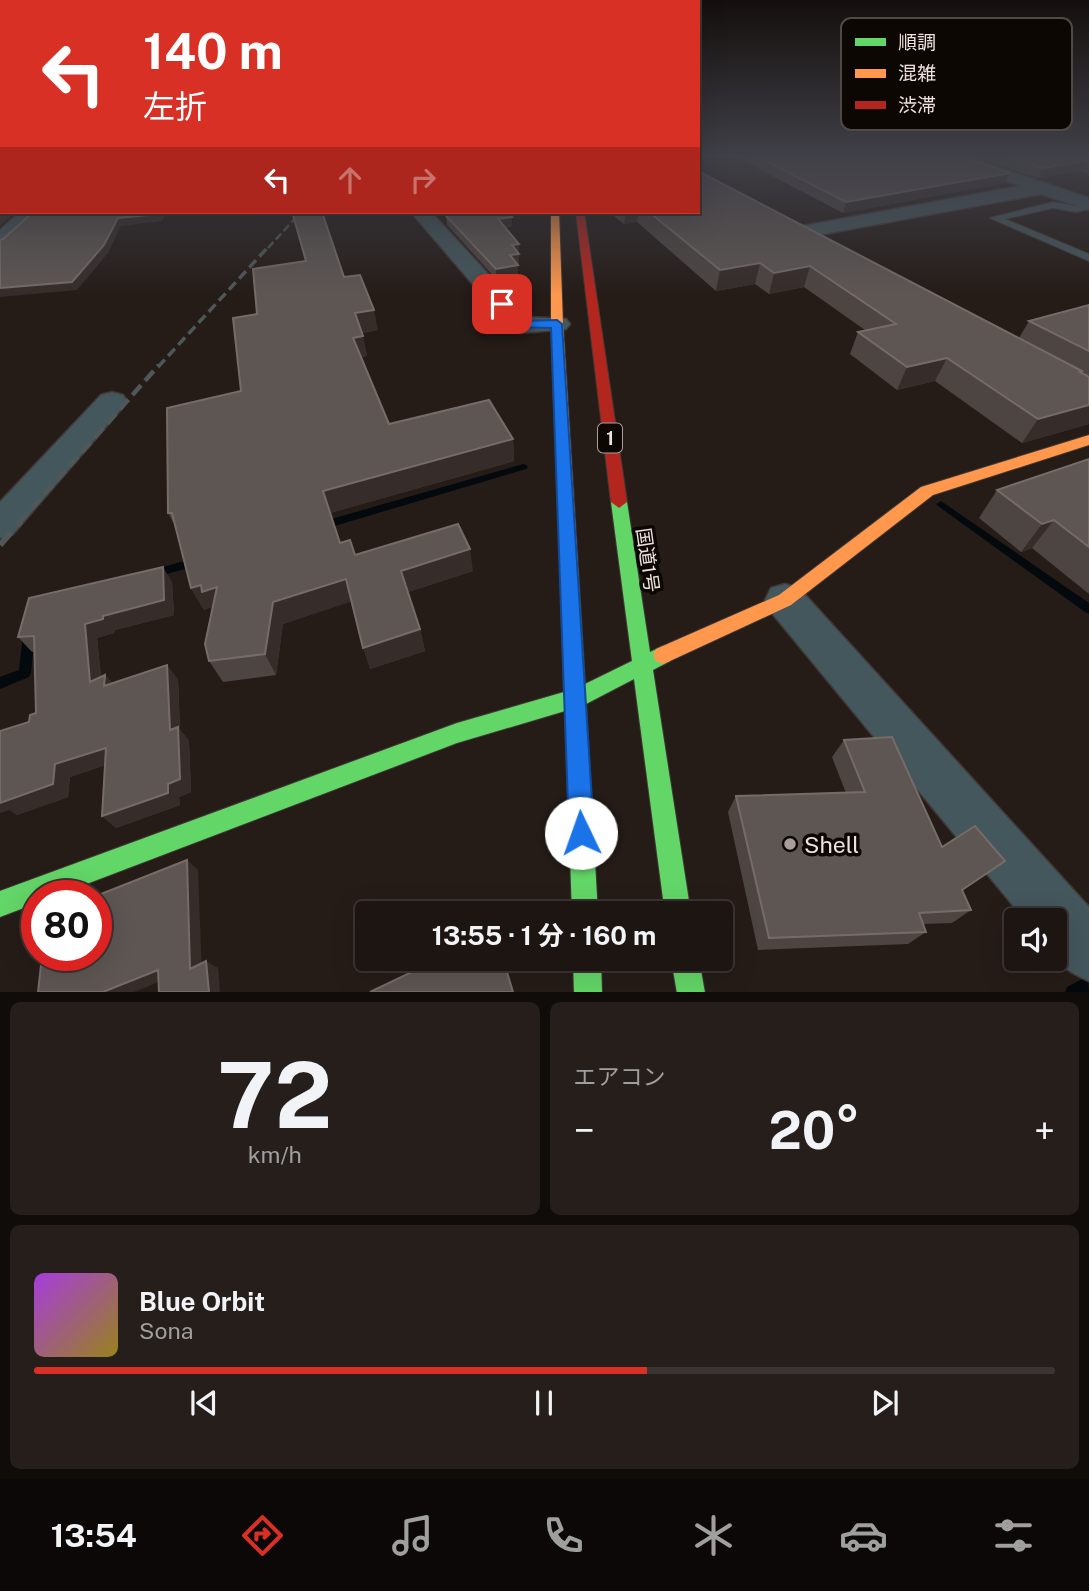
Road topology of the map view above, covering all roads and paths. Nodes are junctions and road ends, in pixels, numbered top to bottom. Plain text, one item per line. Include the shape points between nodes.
1 (964, 202) edge
2 (1089, 205) edge
3 (29, 214) edge
4 (423, 214) edge
5 (552, 214) edge
6 (580, 214) edge
7 (775, 221) edge
8 (797, 233) junction
9 (0, 241) edge
10 (833, 253) edge
11 (1089, 258) edge
12 (557, 324) junction
13 (112, 401) dead end
14 (1089, 439) edge
15 (0, 525) edge
16 (785, 600) junction
17 (641, 665) junction
18 (575, 699) junction
19 (584, 901) edge
20 (676, 901) edge
21 (0, 904) edge
22 (1089, 951) edge
23 (588, 971) edge
24 (687, 971) edge
25 (589, 992) edge
26 (691, 992) edge

1 - 8 street
2 - 11 lane via 1076,209 1053,205 995,218
3 - 9 street
4 - 12 street via 520,325
5 - 12 main road
6 - 17 main road, 国道1号 / 1
7 - 8 street
8 - 10 street
12 - 18 main road
13 - 15 street
14 - 16 main road via 927,491
16 - 17 main road
16 - 22 street
17 - 18 main road
17 - 20 main road, 国道1号 / 1
18 - 19 main road
18 - 21 main road via 457,733
23 - 25 main road
24 - 26 main road

